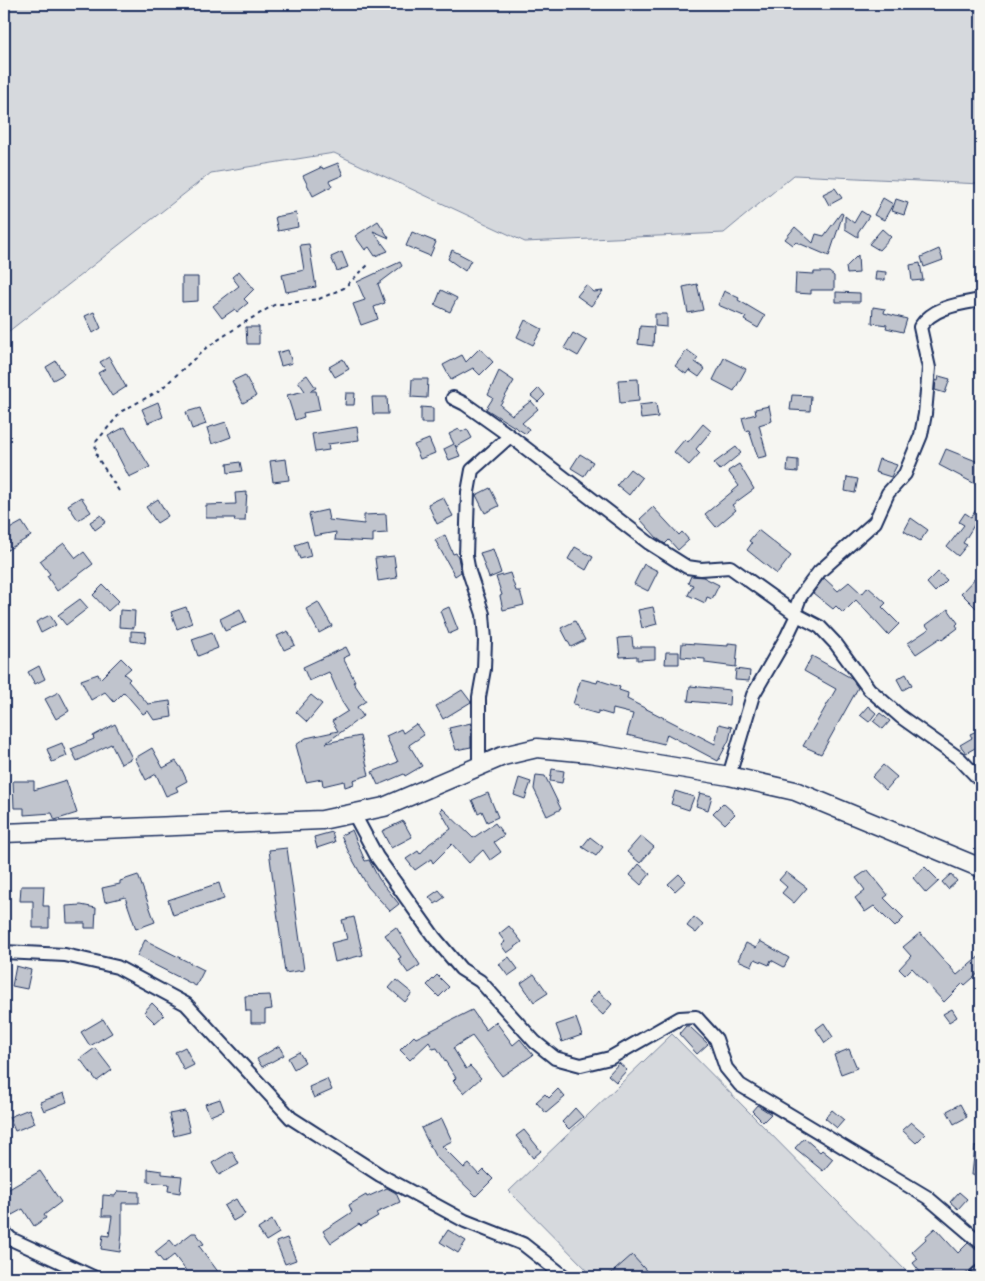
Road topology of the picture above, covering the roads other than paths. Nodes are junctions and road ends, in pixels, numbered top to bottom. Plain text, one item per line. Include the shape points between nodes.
1 (981, 300) edge
2 (453, 398) dead end
3 (510, 436) junction
4 (797, 615) junction
5 (479, 766) junction
6 (729, 776) junction
7 (981, 781) edge
8 (354, 814) junction
9 (4, 834) edge
10 (981, 868) edge
11 (4, 952) edge
12 (4, 1232) edge
13 (981, 1243) edge
14 (93, 1277) edge
15 (565, 1277) edge

1 - 4 street via 953,305 926,318 920,327 929,368 922,435 905,474 888,493 875,522 807,585 796,608
2 - 3 street
3 - 4 street via 649,543 687,567 730,567
3 - 5 street via 472,470 468,492 466,556 468,572 483,614 485,640 479,697
4 - 6 street via 752,695
4 - 7 street via 820,627 869,689 894,712 960,759
5 - 6 main road via 537,748 590,753
5 - 8 main road via 384,807
6 - 10 main road via 795,791
8 - 9 main road via 322,820
8 - 13 street via 377,857 434,937 461,969 480,982 535,1042 556,1058 581,1065 610,1058 680,1018 696,1017 716,1039 726,1068 740,1085 926,1197
11 - 15 street via 65,955 117,968 186,1004 291,1118 405,1189 465,1221 523,1244
12 - 14 street via 18,1243

